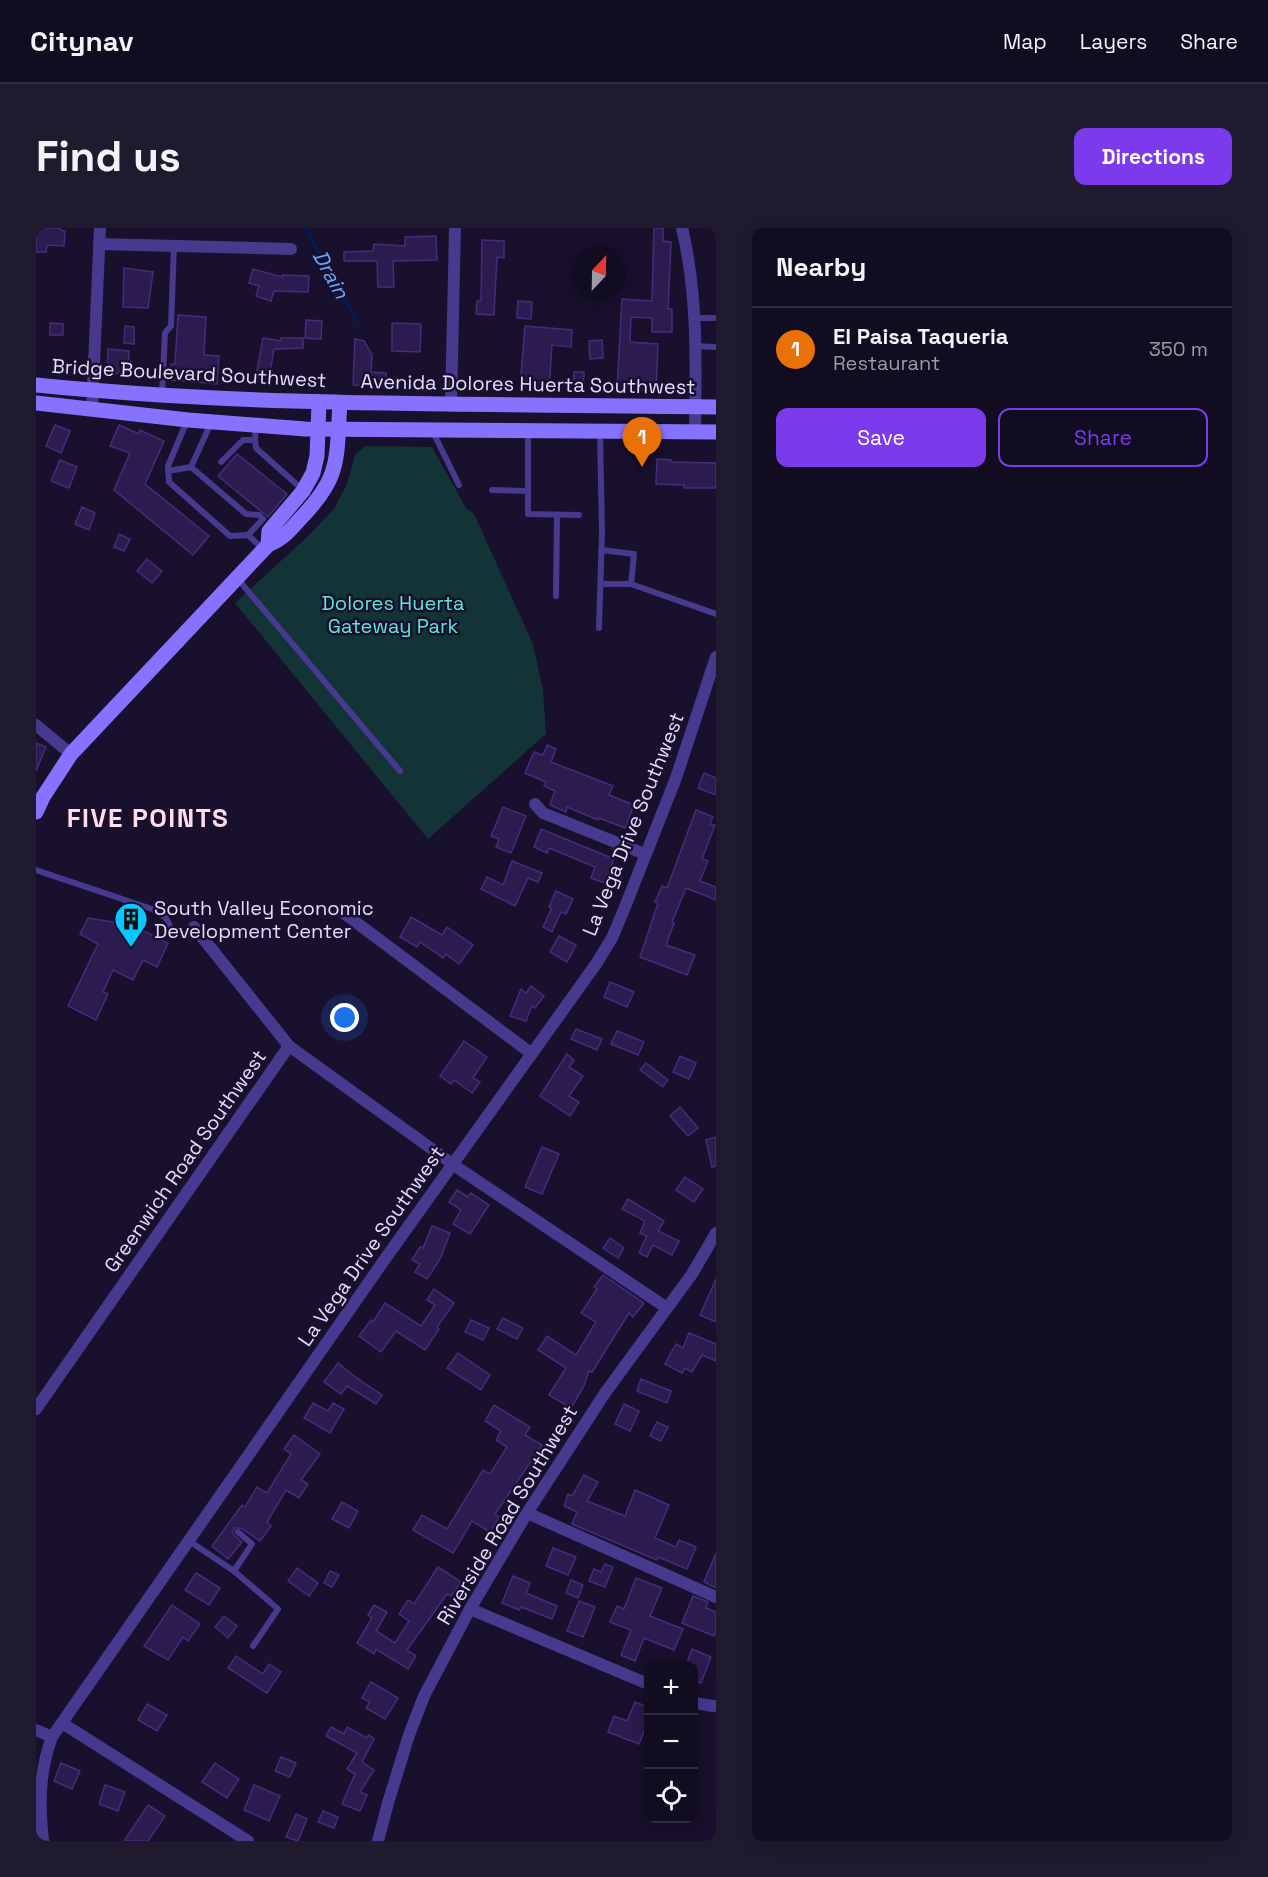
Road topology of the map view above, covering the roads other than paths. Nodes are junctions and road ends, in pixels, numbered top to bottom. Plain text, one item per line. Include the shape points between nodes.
1 (100, 228) edge
2 (455, 228) edge
3 (682, 228) edge
4 (99, 244) junction
5 (174, 246) junction
6 (291, 249) dead end
7 (695, 318) junction
8 (716, 318) edge
9 (695, 346) junction
10 (716, 346) edge
11 (36, 385) edge
12 (93, 391) junction
13 (162, 396) junction
14 (36, 403) edge
15 (319, 403) junction
16 (339, 403) junction
17 (451, 404) junction
18 (695, 407) junction
19 (716, 407) edge
20 (92, 409) junction
21 (188, 420) junction
22 (211, 423) junction
23 (319, 429) junction
24 (338, 430) junction
25 (433, 431) junction
26 (528, 432) junction
27 (600, 432) junction
28 (695, 432) junction
29 (716, 432) edge
30 (255, 433) junction
31 (221, 462) dead end
32 (191, 467) junction
33 (168, 471) junction
34 (459, 485) dead end
35 (492, 490) dead end
36 (303, 491) junction
37 (528, 491) junction
38 (557, 515) junction
39 (579, 515) dead end
40 (248, 536) junction
41 (265, 547) junction
42 (601, 550) junction
43 (237, 577) junction
44 (601, 584) junction
45 (631, 584) junction
46 (556, 596) dead end
47 (716, 614) edge
48 (599, 628) dead end
49 (716, 657) edge
50 (36, 724) edge
51 (71, 754) junction
52 (400, 771) dead end
53 (535, 804) dead end
54 (36, 812) edge
55 (645, 854) junction
56 (36, 870) edge
57 (341, 911) dead end
58 (194, 927) dead end
59 (173, 932) dead end
60 (289, 1046) junction
61 (532, 1054) junction
62 (453, 1164) junction
63 (716, 1233) edge
64 (667, 1308) junction
65 (36, 1409) edge
66 (527, 1514) junction
67 (238, 1532) dead end
68 (188, 1540) junction
69 (234, 1571) junction
70 (716, 1597) edge
71 (470, 1609) junction
72 (253, 1646) dead end
73 (644, 1682) edge
74 (698, 1704) edge
75 (713, 1706) dead end
76 (62, 1723) junction
77 (36, 1730) edge
78 (52, 1737) junction
79 (43, 1841) edge
80 (248, 1841) edge
81 (378, 1841) edge

1 - 4 street
2 - 17 street
3 - 7 street
4 - 5 street
4 - 12 street
5 - 6 street
5 - 13 lane via 171,326 165,333
7 - 8 lane
7 - 9 street
9 - 10 lane
9 - 18 street
11 - 12 main road, Bridge Boulevard Southwest
12 - 13 main road, Bridge Boulevard Southwest
12 - 20 street
13 - 15 main road, Bridge Boulevard Southwest
14 - 20 main road, Bridge Boulevard Southwest
15 - 16 main road, Bridge Boulevard Southwest
15 - 23 main road
16 - 17 main road, Avenida Dolores Huerta Southwest
16 - 24 main road
17 - 18 main road, Avenida Dolores Huerta Southwest
18 - 19 main road, Avenida Dolores Huerta Southwest
18 - 28 street
20 - 21 main road, Bridge Boulevard Southwest
21 - 22 main road, Bridge Boulevard Southwest
21 - 33 lane
22 - 30 main road, Bridge Boulevard Southwest
22 - 32 lane
23 - 24 main road, Bridge Boulevard Southwest
23 - 30 main road, Bridge Boulevard Southwest
23 - 36 main road via 313,473
24 - 25 main road
24 - 41 main road via 335,468 323,493 280,540
25 - 26 main road
25 - 34 lane
26 - 27 main road
26 - 37 lane
27 - 28 main road
27 - 42 lane
28 - 29 main road
30 - 31 lane
30 - 36 lane via 256,448
32 - 33 lane
32 - 40 lane via 246,514 263,519
33 - 40 lane via 169,482 230,536
35 - 37 lane
36 - 41 main road via 269,531
37 - 38 lane via 528,514
38 - 39 lane
38 - 46 lane
40 - 41 lane
41 - 43 main road
42 - 44 lane
42 - 45 lane via 634,554
43 - 51 main road
43 - 52 lane
44 - 45 lane
44 - 48 lane
45 - 47 lane
49 - 55 street, La Vega Drive Southwest
50 - 51 street
51 - 54 main road
53 - 55 street via 543,813
55 - 61 street, La Vega Drive Southwest via 612,938
56 - 59 lane via 155,910 166,918
57 - 61 street
58 - 60 street
60 - 62 street, Greenwich Road Southwest
60 - 65 street, Greenwich Road Southwest
61 - 62 street, La Vega Drive Southwest
62 - 64 street, Greenwich Road Southwest
62 - 68 street, La Vega Drive Southwest
63 - 64 street, Riverside Road Southwest
64 - 66 street, Riverside Road Southwest via 604,1393
66 - 70 street
66 - 71 street, Riverside Road Southwest
67 - 69 lane via 252,1544
68 - 69 lane
68 - 76 street, La Vega Drive Southwest
69 - 72 lane via 278,1609
71 - 73 street
71 - 81 street, Riverside Road Southwest via 424,1696
74 - 75 street
76 - 78 street, La Vega Drive Southwest
76 - 80 street
77 - 78 street
78 - 79 street, La Vega Drive Southwest via 40,1784

